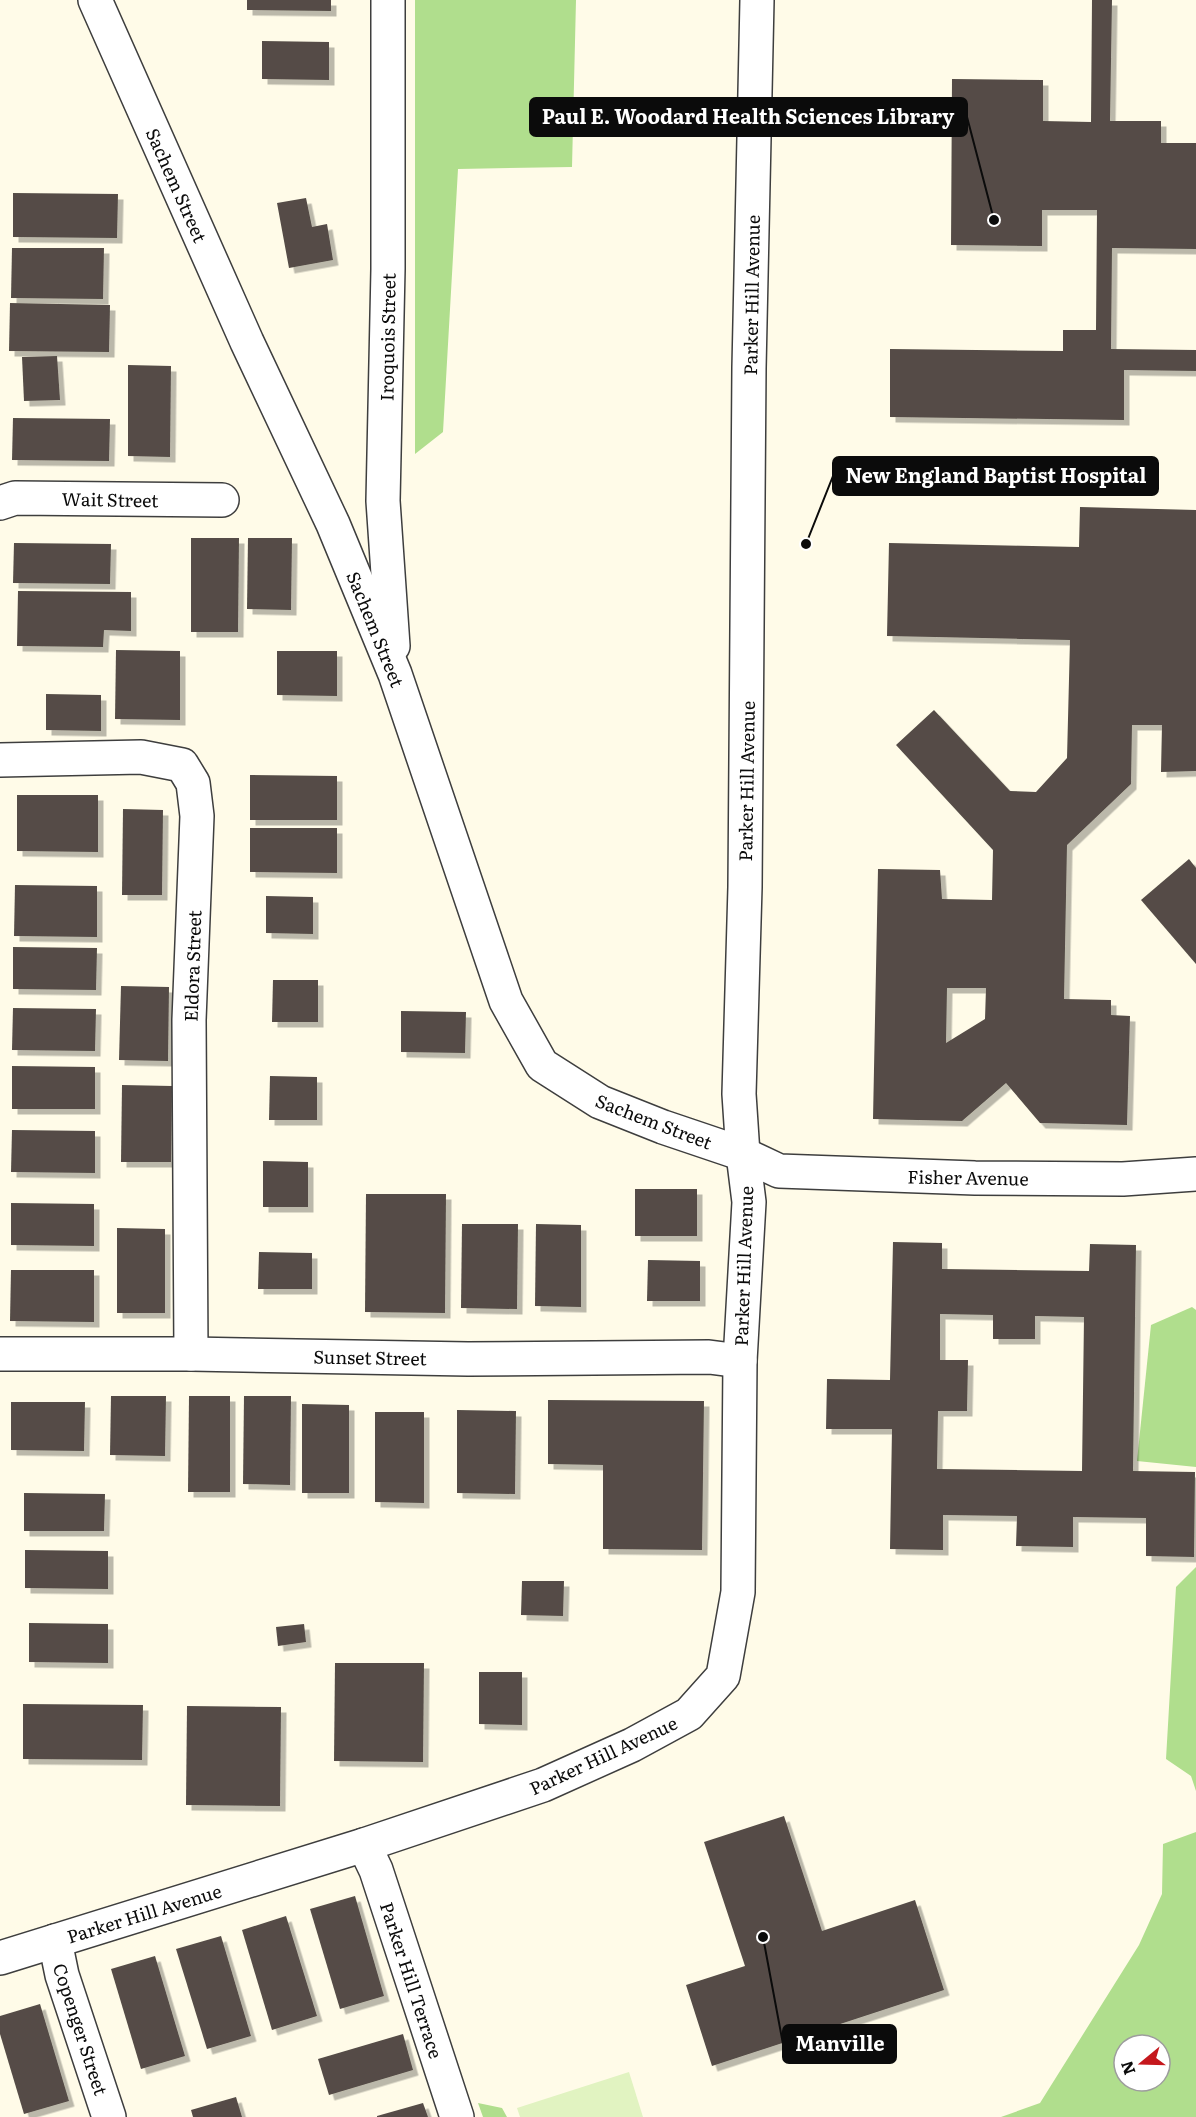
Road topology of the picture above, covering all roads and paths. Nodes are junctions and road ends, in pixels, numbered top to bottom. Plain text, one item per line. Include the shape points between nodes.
1 (95, 0) edge
2 (388, 0) edge
3 (757, 0) edge
4 (222, 500) dead end
5 (0, 503) edge
6 (395, 674) junction
7 (0, 760) edge
8 (743, 1154) junction
9 (1196, 1174) edge
10 (0, 1354) edge
11 (190, 1354) junction
12 (740, 1361) junction
13 (364, 1845) junction
14 (55, 1941) junction
15 (0, 1958) edge
16 (109, 2117) edge
17 (458, 2117) edge

1 - 6 street, Sachem Street via 247,342 333,524
2 - 6 street, Iroquois Street via 383,501
3 - 8 street, Parker Hill Avenue via 739,1094
4 - 5 street, Wait Street via 15,498
6 - 8 street, Sachem Street via 506,1001 542,1065 600,1102
7 - 11 street, Eldora Street via 141,757 182,765 193,783 197,816 189,1020
8 - 9 street, Fisher Avenue via 779,1171 975,1178 1123,1179
8 - 12 street, Parker Hill Avenue via 749,1202
10 - 11 street, Sunset Street
11 - 12 street, Sunset Street via 468,1359 708,1357
12 - 13 street, Parker Hill Avenue via 738,1592 723,1676 689,1714 632,1744 543,1785
13 - 14 street, Parker Hill Avenue
13 - 17 street, Parker Hill Terrace via 376,1870
14 - 15 street, Parker Hill Avenue
14 - 16 street, Copenger Street via 62,1975

